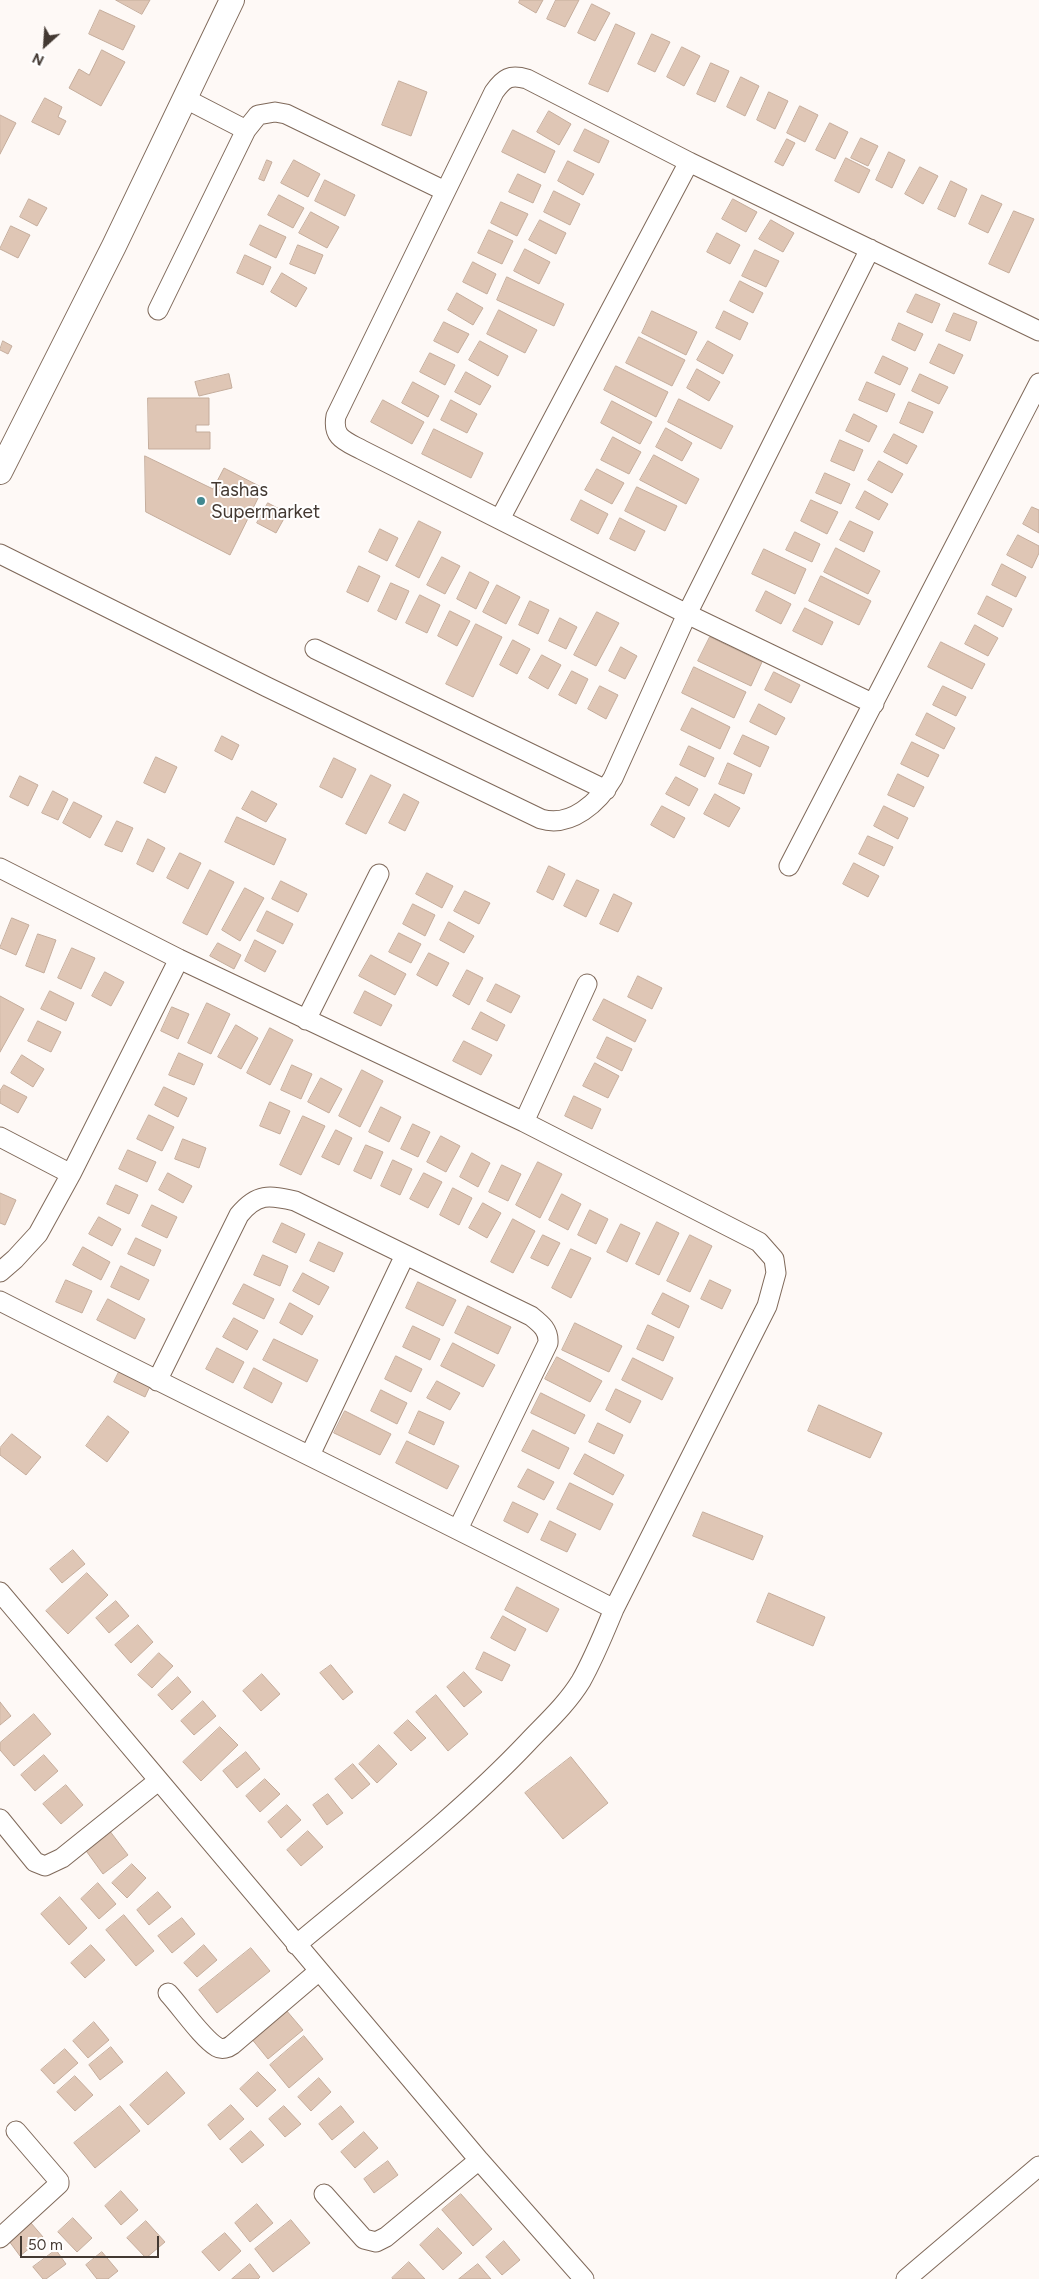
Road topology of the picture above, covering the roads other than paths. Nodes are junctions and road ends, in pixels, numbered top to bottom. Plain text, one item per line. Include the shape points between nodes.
1 (232, 0) edge
2 (184, 98) junction
3 (246, 130) junction
4 (689, 162) junction
5 (445, 191) junction
6 (870, 249) junction
7 (158, 310) dead end
8 (1039, 332) edge
9 (1039, 383) edge
10 (0, 472) edge
11 (500, 519) junction
12 (0, 554) edge
13 (688, 614) junction
14 (315, 649) dead end
15 (874, 704) junction
16 (606, 790) junction
17 (789, 866) dead end
18 (0, 868) edge
19 (379, 874) dead end
20 (179, 959) junction
21 (588, 984) dead end
22 (306, 1020) junction
23 (524, 1122) junction
24 (0, 1137) edge
25 (71, 1174) junction
26 (405, 1255) junction
27 (0, 1272) edge
28 (0, 1301) edge
29 (156, 1381) junction
30 (310, 1455) junction
31 (458, 1529) junction
32 (0, 1592) edge
33 (614, 1609) junction
34 (158, 1781) junction
35 (0, 1819) edge
36 (296, 1945) junction
37 (320, 1971) junction
38 (168, 1993) dead end
39 (16, 2131) dead end
40 (479, 2160) junction
41 (1039, 2166) edge
42 (324, 2194) dead end
43 (0, 2238) edge
44 (584, 2279) edge
45 (906, 2279) edge

1 - 2 street
2 - 3 street
2 - 10 street via 114,246
3 - 5 street via 258,116 275,112 286,114
3 - 7 street
4 - 5 street via 527,80 512,76 502,81 494,92
4 - 6 street
4 - 11 street
5 - 11 street via 336,416 335,430 338,436 362,450
6 - 8 street
6 - 13 street
9 - 15 street
11 - 13 street
12 - 16 street via 267,687 551,822 570,818 600,798
13 - 15 street
13 - 16 street
14 - 16 street
15 - 17 street
18 - 20 street
19 - 22 street
20 - 22 street
20 - 25 street
21 - 23 street
22 - 23 street
23 - 33 street via 759,1242 774,1258 776,1273 767,1306
24 - 25 street
25 - 27 street via 38,1234
26 - 29 street via 295,1201 260,1197 239,1215
26 - 30 street
26 - 31 street via 531,1316 548,1334 548,1343
28 - 29 street
29 - 30 street
30 - 31 street
31 - 33 street
32 - 34 street
33 - 36 street via 580,1683 554,1715 451,1815
34 - 35 street via 62,1858 45,1866 35,1862
34 - 36 street
36 - 37 street
37 - 38 street via 227,2048 218,2048
37 - 40 street
39 - 43 street via 46,2164 59,2184
40 - 42 street via 376,2242 364,2239
40 - 44 street
41 - 45 street

